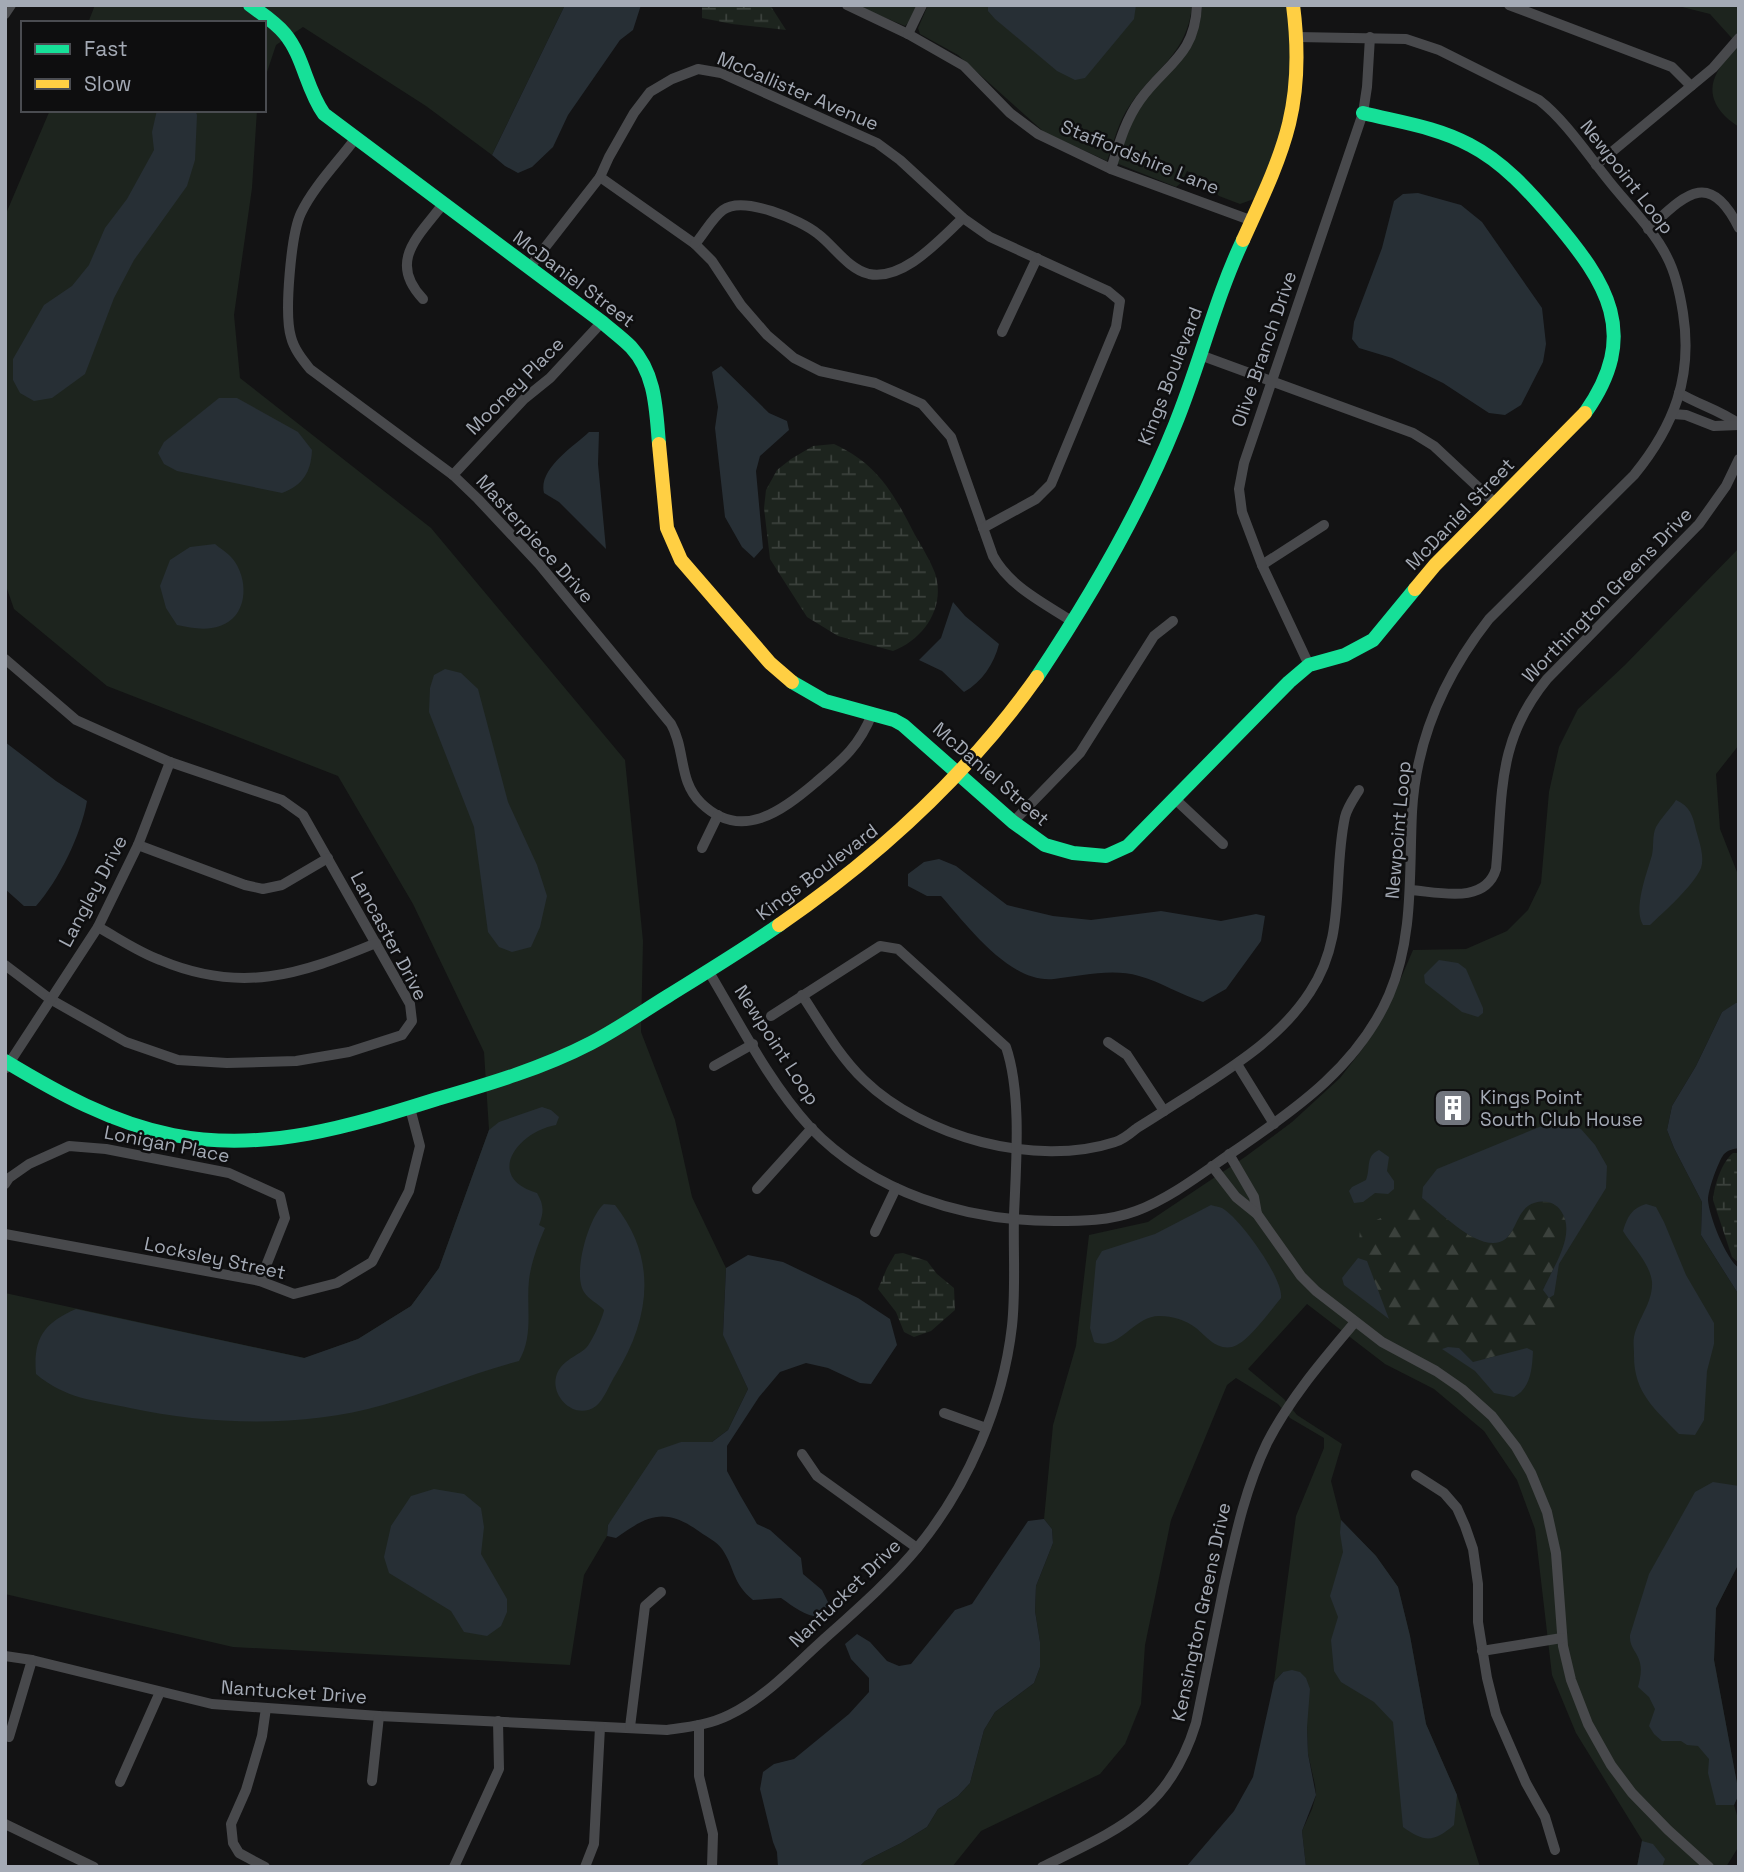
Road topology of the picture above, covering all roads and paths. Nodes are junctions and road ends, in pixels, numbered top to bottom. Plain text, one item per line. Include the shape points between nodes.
1 (10, 5) edge
2 (250, 5) edge
3 (847, 5) edge
4 (922, 5) edge
5 (1197, 5) edge
6 (1293, 5) edge
7 (1509, 5) edge
8 (5, 14) edge
9 (908, 34) junction
10 (1297, 37) junction
11 (1370, 37) junction
12 (1739, 38) edge
13 (1691, 86) junction
14 (1363, 113) junction
15 (355, 139) junction
16 (1596, 164) junction
17 (1111, 169) junction
18 (600, 177) junction
19 (443, 204) junction
20 (963, 218) junction
21 (1250, 220) junction
22 (1739, 228) edge
23 (1648, 229) junction
24 (695, 244) junction
25 (1037, 258) junction
26 (529, 268) junction
27 (423, 299) dead end
28 (602, 322) junction
29 (1002, 331) dead end
30 (1200, 355) junction
31 (1272, 382) junction
32 (1679, 393) junction
33 (1673, 414) junction
34 (1739, 424) edge
35 (1739, 459) edge
36 (453, 475) junction
37 (1495, 503) junction
38 (1324, 525) dead end
39 (983, 528) junction
40 (1262, 565) junction
41 (1172, 621) dead end
42 (1073, 622) junction
43 (5, 659) edge
44 (1309, 665) junction
45 (873, 714) junction
46 (170, 762) junction
47 (959, 772) junction
48 (1359, 790) dead end
49 (1175, 799) junction
50 (718, 815) junction
51 (1013, 821) junction
52 (1223, 844) dead end
53 (138, 845) junction
54 (702, 848) dead end
55 (328, 859) junction
56 (1410, 890) junction
57 (99, 927) junction
58 (376, 943) junction
59 (5, 965) edge
60 (709, 972) junction
61 (802, 995) junction
62 (50, 999) junction
63 (771, 1016) dead end
64 (1108, 1042) dead end
65 (753, 1044) junction
66 (6, 1064) edge
67 (1237, 1064) junction
68 (714, 1066) dead end
69 (410, 1108) junction
70 (1164, 1111) junction
71 (1274, 1124) junction
72 (812, 1128) junction
73 (1017, 1150) junction
74 (1229, 1154) junction
75 (1212, 1166) junction
76 (5, 1184) edge
77 (896, 1188) junction
78 (757, 1189) dead end
79 (1257, 1214) junction
80 (1014, 1221) junction
81 (875, 1232) dead end
82 (5, 1234) edge
83 (260, 1282) junction
84 (1355, 1322) junction
85 (944, 1413) dead end
86 (986, 1429) junction
87 (802, 1454) dead end
88 (1416, 1475) dead end
89 (917, 1548) junction
90 (661, 1592) dead end
91 (1562, 1638) junction
92 (1482, 1651) junction
93 (5, 1656) edge
94 (32, 1660) junction
95 (160, 1692) junction
96 (266, 1708) junction
97 (379, 1716) junction
98 (498, 1721) junction
99 (699, 1725) junction
100 (600, 1727) junction
101 (630, 1727) junction
102 (9, 1737) dead end
103 (372, 1781) dead end
104 (120, 1782) dead end
105 (5, 1824) edge
106 (1555, 1850) dead end
107 (94, 1867) edge
108 (265, 1867) edge
109 (454, 1867) edge
110 (585, 1867) edge
111 (712, 1867) edge
112 (1042, 1867) edge
113 (1709, 1867) edge

1 - 8 street
2 - 15 street, McDaniel Street via 283,32 313,99
3 - 9 street, Staffordshire Lane
4 - 9 street
5 - 17 street via 1189,44 1138,103 1125,124
6 - 10 street, Kings Boulevard
7 - 13 street via 1672,67
9 - 17 street, Staffordshire Lane via 964,66 1038,134
10 - 11 street, Newpoint Loop
10 - 21 street, Kings Boulevard via 1292,116 1283,150
11 - 14 street, Olive Branch Drive
11 - 16 street, Newpoint Loop via 1428,45 1527,92 1550,110
12 - 13 street
13 - 16 street
14 - 31 street, Olive Branch Drive
14 - 37 street, McDaniel Street via 1452,137 1501,164 1527,188 1580,253 1608,301 1612,357 1598,396 1581,419
15 - 19 street, McDaniel Street
15 - 36 street, Masterpiece Drive via 305,205 298,222 288,306 290,336 317,375
16 - 23 street, Newpoint Loop
17 - 21 street, Staffordshire Lane
18 - 20 street, McCallister Avenue via 634,113 650,93 698,69 721,73 877,143
18 - 24 street
18 - 26 street, McCallister Avenue
19 - 26 street, McDaniel Street
19 - 27 street via 407,259 409,283
20 - 24 street via 924,255 894,272 869,274 853,266 817,233 772,211 746,205 724,209
20 - 25 street, McCallister Avenue via 990,237
21 - 30 street, Kings Boulevard
22 - 23 street via 1723,202 1710,194 1695,193 1678,201
23 - 32 street, Newpoint Loop via 1667,256 1679,289 1685,369
24 - 39 street via 767,335 794,358 820,371 875,383 922,404 951,437
25 - 29 street
25 - 39 street, McCallister Avenue via 1120,301 1116,327 1051,484 1036,499
26 - 28 street, McDaniel Street
28 - 36 street, Mooney Place
28 - 45 street, McDaniel Street via 632,348 647,369 654,391 667,528 681,560 790,681 825,701
30 - 31 street
30 - 42 street, Kings Boulevard via 1180,413 1143,494
31 - 37 street via 1413,433 1434,446
31 - 40 street, Olive Branch Drive via 1239,489 1242,512
32 - 33 street, Newpoint Loop
32 - 34 street
33 - 34 street via 1714,426
33 - 56 street, Newpoint Loop via 1634,475 1489,619 1452,674 1424,739 1416,776
35 - 56 street, Worthington Greens Drive via 1699,524 1527,705 1504,766 1492,880 1470,893
36 - 50 street, Masterpiece Drive via 538,564 666,717 678,741 688,786
37 - 44 street, McDaniel Street via 1435,565 1373,640 1345,655
38 - 40 street
39 - 42 street via 1002,573
40 - 44 street, Olive Branch Drive
41 - 51 street via 1154,636 1080,753
42 - 47 street, Kings Boulevard via 1001,726
43 - 46 street, Lancaster Drive via 76,720
44 - 49 street, McDaniel Street
45 - 47 street, McDaniel Street via 903,725
45 - 50 street via 854,748 781,811 751,821
46 - 53 street, Langley Drive
46 - 55 street, Lancaster Drive via 282,800 303,815
47 - 51 street, McDaniel Street
47 - 60 street, Kings Boulevard via 895,839 842,883
48 - 67 street via 1345,815 1334,932 1324,965 1311,991 1274,1035
49 - 51 street, McDaniel Street via 1128,846 1106,856 1045,845
49 - 52 street
50 - 54 street
53 - 55 street via 263,889 282,885
53 - 57 street, Langley Drive
55 - 58 street, Lancaster Drive
56 - 71 street, Newpoint Loop via 1400,965 1373,1026 1322,1087
57 - 58 street via 159,960 208,976 263,979 324,964
57 - 62 street, Langley Drive
58 - 62 street, Lancaster Drive via 410,1004 412,1021 402,1035 349,1052 296,1061 178,1059 126,1042
59 - 62 street, Lancaster Drive
60 - 65 street, Newpoint Loop
60 - 69 street, Kings Boulevard via 581,1048
61 - 63 street, Nantucket Drive
61 - 73 street via 846,1061 888,1101 961,1138
61 - 73 street, Nantucket Drive via 880,946 898,949 1006,1047 1012,1064
62 - 66 street, Langley Drive
64 - 70 street via 1127,1055
65 - 68 street
65 - 72 street, Newpoint Loop via 787,1100
66 - 69 street, Kings Boulevard via 80,1105 123,1121 200,1139 281,1140 329,1132
67 - 70 street
67 - 71 street
69 - 83 street, Locksley Street via 420,1146 409,1191 372,1262 337,1283 294,1294
70 - 73 street via 1117,1142 1067,1150
71 - 74 street, Newpoint Loop
72 - 77 street, Newpoint Loop via 842,1155
72 - 78 street
73 - 80 street, Nantucket Drive
74 - 75 street, Newpoint Loop
74 - 79 street via 1254,1198
75 - 79 street via 1236,1197
75 - 80 street, Newpoint Loop via 1158,1202 1133,1212 1100,1220
76 - 83 street, Lonigan Place via 29,1164 69,1146 229,1173 280,1196 285,1218
77 - 80 street, Newpoint Loop via 964,1213
77 - 81 street
79 - 84 street via 1301,1276
80 - 86 street, Nantucket Drive via 1012,1325
82 - 83 street, Locksley Street
84 - 91 street via 1462,1390 1492,1416 1516,1447 1549,1522 1556,1553
84 - 112 street, Kensington Greens Drive via 1304,1383 1254,1472 1244,1499 1196,1723 1178,1769 1165,1789 1124,1825
85 - 86 street
86 - 89 street, Nantucket Drive via 950,1502
87 - 89 street via 817,1476
88 - 92 street via 1444,1493 1465,1526 1478,1584
89 - 99 street, Nantucket Drive via 848,1618 756,1700
90 - 101 street via 645,1606
91 - 92 street
91 - 113 street via 1579,1703 1611,1765 1659,1822
92 - 106 street via 1496,1714 1545,1818
93 - 94 street, Nantucket Drive
94 - 95 street, Nantucket Drive
94 - 102 street
95 - 96 street, Nantucket Drive via 212,1704
95 - 104 street
96 - 97 street, Nantucket Drive
96 - 108 street via 246,1790 231,1824 239,1853
97 - 98 street, Nantucket Drive
97 - 103 street
98 - 100 street, Nantucket Drive
98 - 109 street via 499,1769
99 - 101 street, Nantucket Drive via 667,1730
99 - 111 street via 699,1776 712,1834
100 - 101 street, Nantucket Drive
100 - 110 street via 594,1844
105 - 107 street

